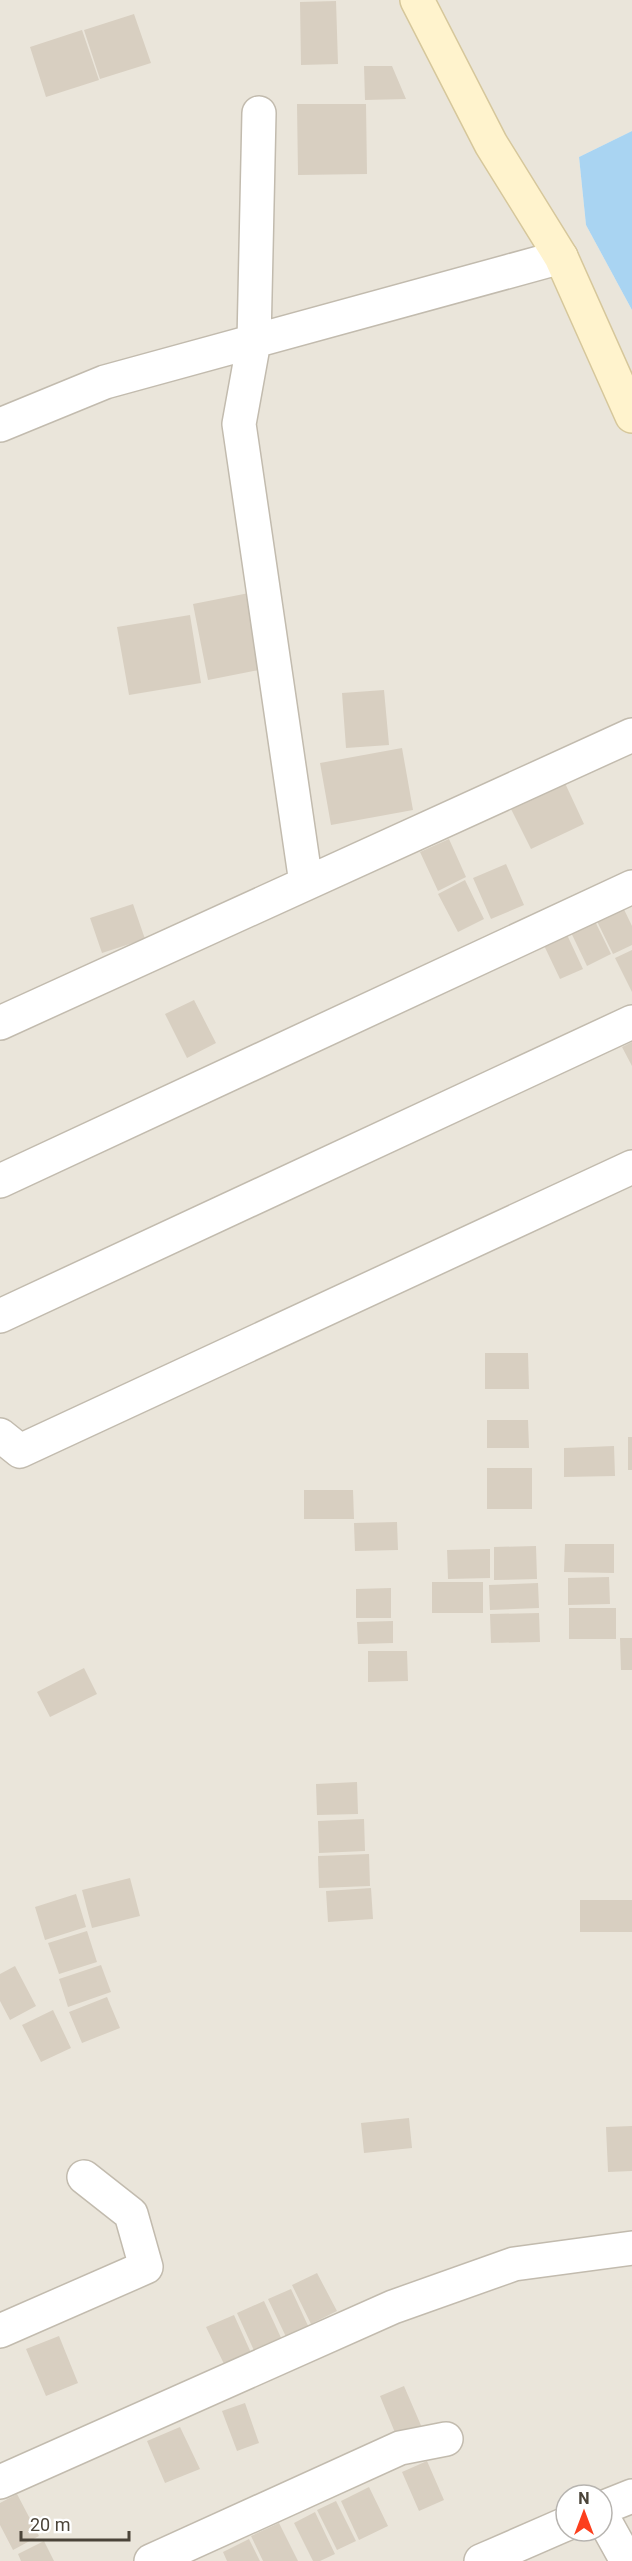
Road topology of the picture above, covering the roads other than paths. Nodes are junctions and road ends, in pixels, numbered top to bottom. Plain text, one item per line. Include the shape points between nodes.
1 (417, 0) edge
2 (259, 113) dead end
3 (561, 257) junction
4 (254, 341) junction
5 (632, 416) edge
6 (0, 425) edge
7 (632, 735) edge
8 (306, 884) junction
9 (632, 887) edge
10 (2, 1018) edge
11 (632, 1022) edge
12 (632, 1167) edge
13 (0, 1181) edge
14 (0, 1316) edge
15 (0, 1435) edge
16 (84, 2177) dead end
17 (632, 2248) edge
18 (0, 2331) edge
19 (446, 2439) dead end
20 (0, 2482) edge
21 (632, 2496) edge
22 (614, 2503) edge
23 (554, 2529) edge
24 (614, 2538) edge
25 (151, 2561) edge
26 (481, 2561) edge
27 (627, 2561) edge

1 - 3 street via 491,144
2 - 4 street
3 - 4 street
3 - 5 street
4 - 6 street via 105,382
4 - 8 street via 239,424
7 - 8 street
8 - 10 street
9 - 13 street
11 - 14 street
12 - 15 street via 20,1451
16 - 18 street via 131,2214 146,2267
17 - 20 street via 514,2264 393,2307
19 - 25 street via 400,2448
21 - 22 street
23 - 26 street
24 - 27 street

